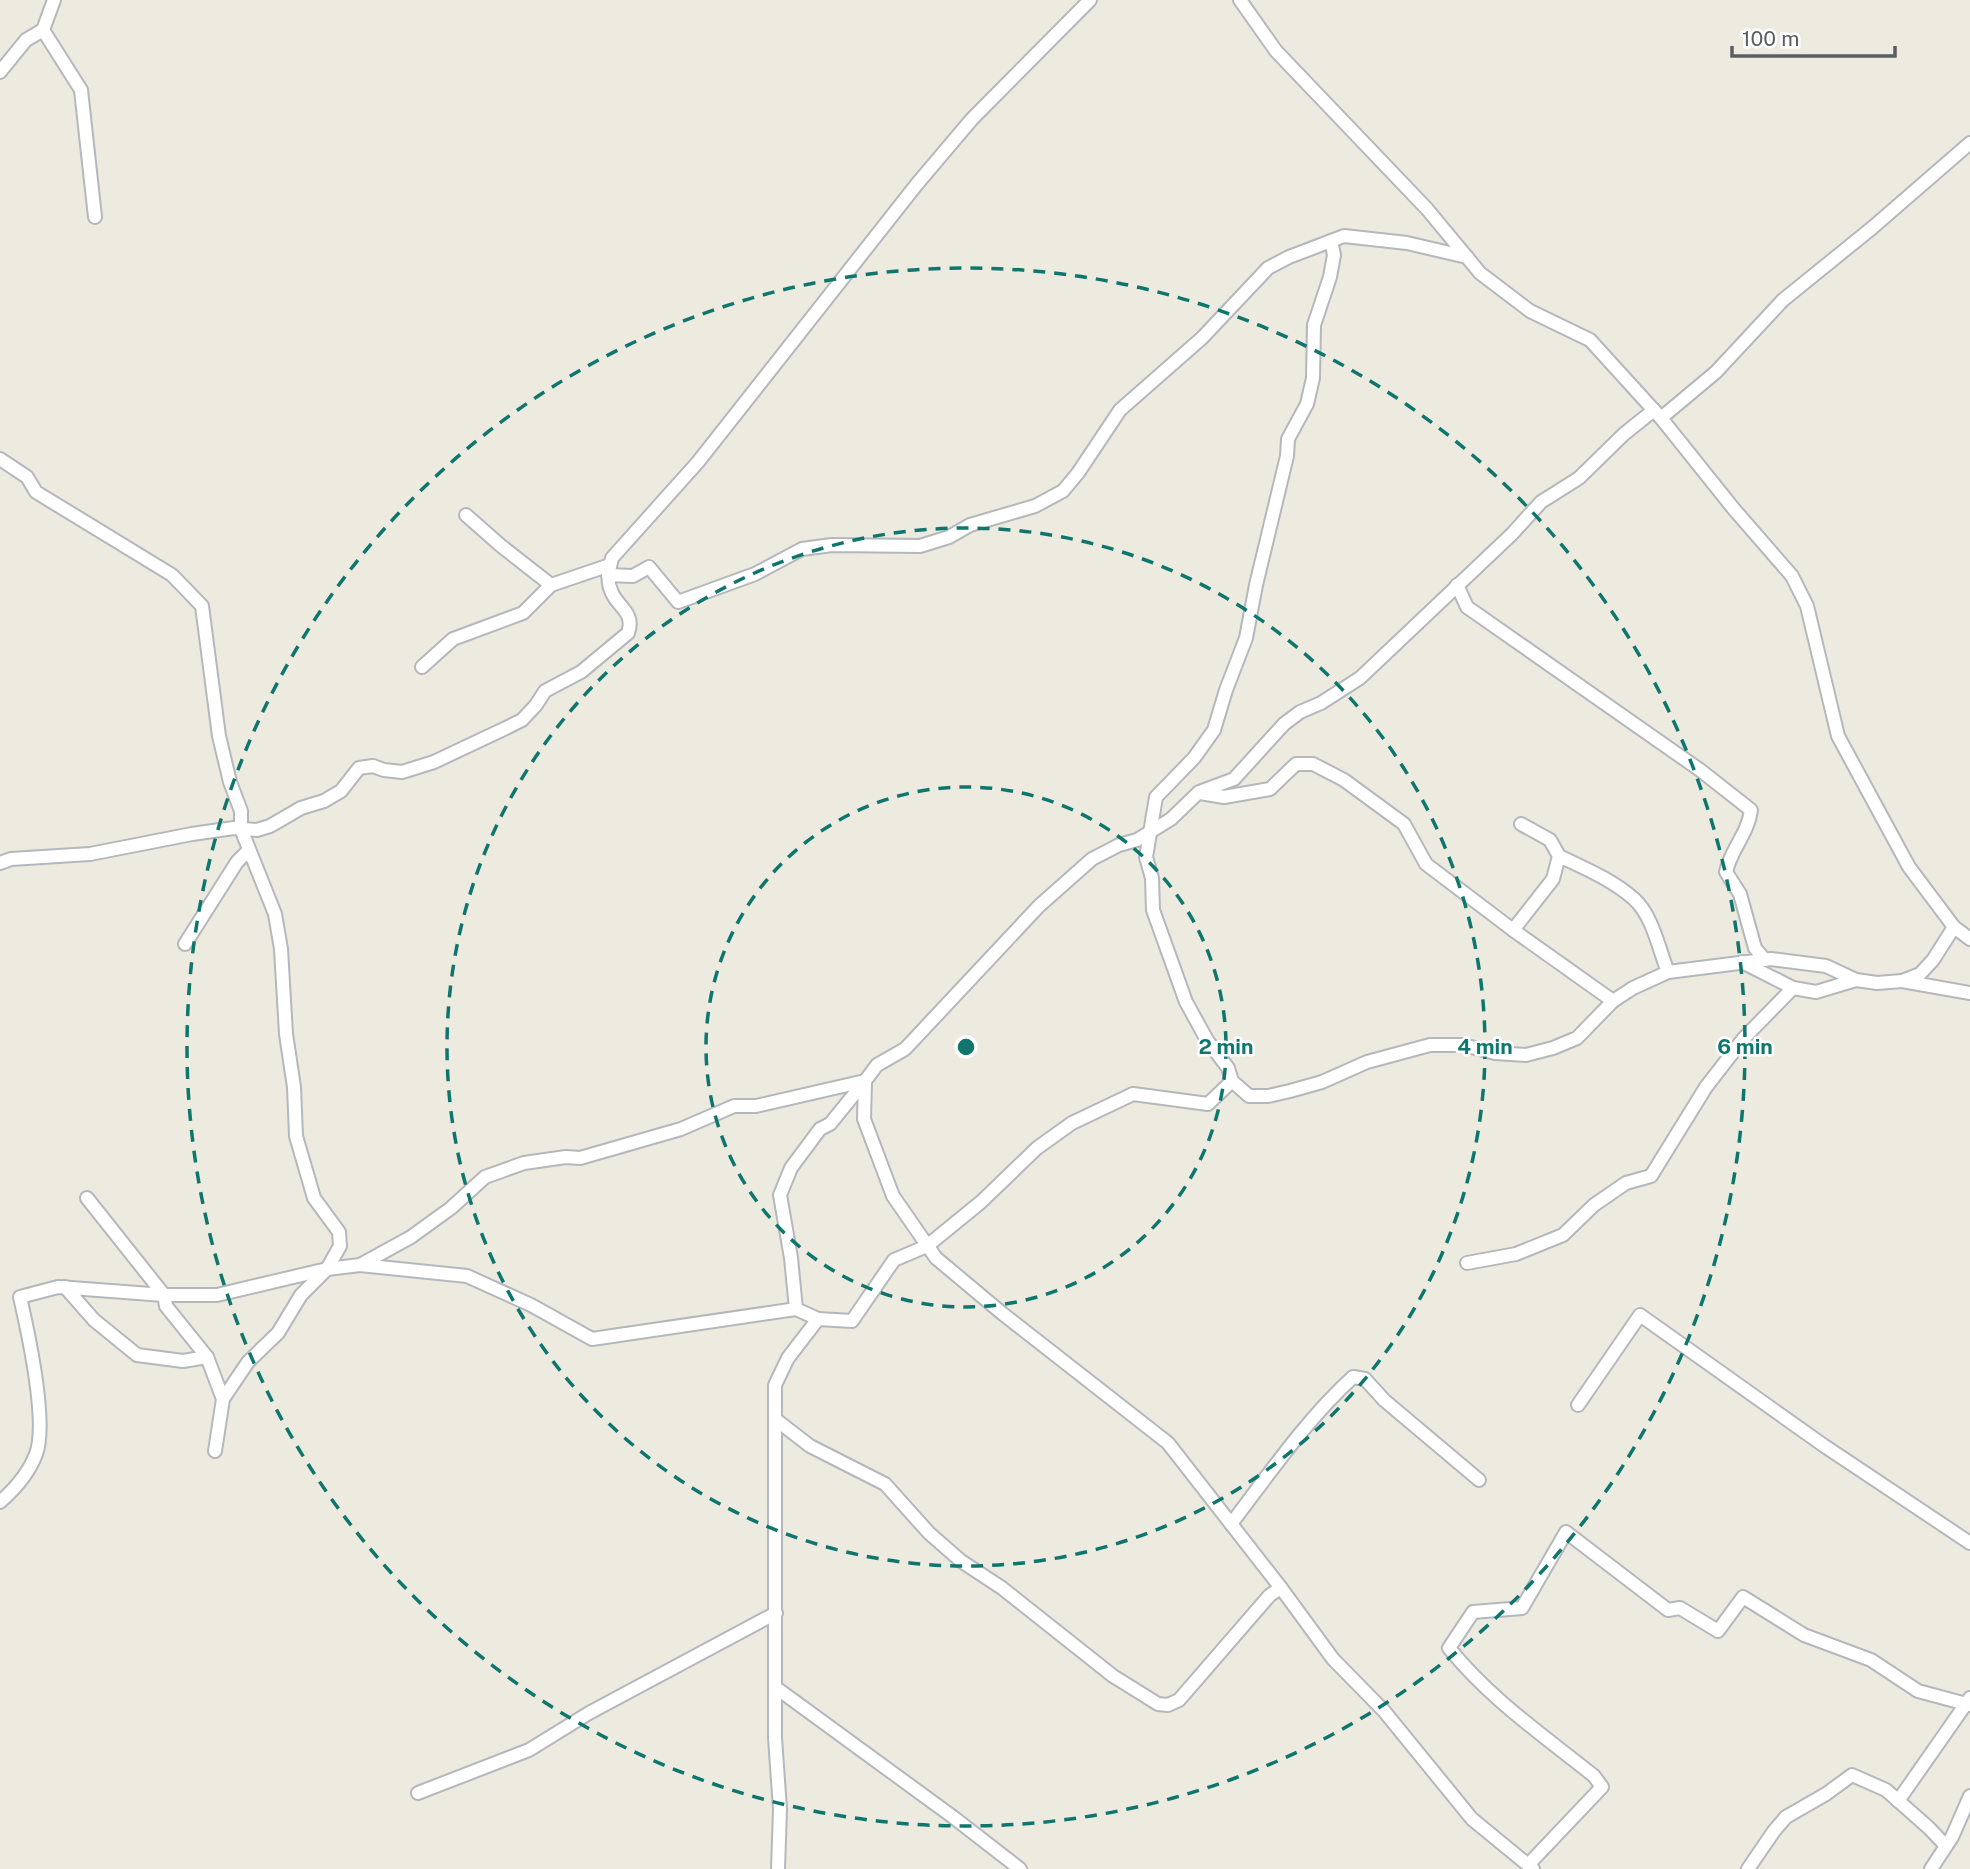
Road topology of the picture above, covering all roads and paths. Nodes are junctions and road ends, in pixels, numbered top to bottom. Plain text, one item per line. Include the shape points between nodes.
1 (54, 0) edge
2 (1090, 0) edge
3 (1240, 0) edge
4 (43, 30) junction
5 (0, 72) edge
6 (1970, 143) edge
7 (95, 217) dead end
8 (1331, 242) junction
9 (1467, 257) junction
10 (1658, 414) junction
11 (0, 459) edge
12 (466, 515) dead end
13 (609, 570) junction
14 (551, 584) junction
15 (1457, 585) junction
16 (422, 667) dead end
17 (1199, 792) junction
18 (1521, 824) dead end
19 (241, 829) junction
20 (1150, 832) junction
21 (248, 851) junction
22 (1559, 856) junction
23 (0, 863) edge
24 (1954, 927) junction
25 (1513, 930) junction
26 (1970, 939) edge
27 (185, 944) dead end
28 (1765, 960) junction
29 (1742, 962) junction
30 (1668, 972) junction
31 (1856, 980) junction
32 (1902, 981) junction
33 (1793, 988) junction
34 (1970, 993) edge
35 (1613, 1000) junction
36 (865, 1081) junction
37 (1232, 1081) junction
38 (87, 1198) dead end
39 (928, 1245) junction
40 (1467, 1263) dead end
41 (360, 1265) junction
42 (327, 1269) junction
43 (65, 1287) junction
44 (164, 1295) junction
45 (796, 1309) junction
46 (818, 1319) junction
47 (207, 1357) junction
48 (223, 1399) junction
49 (1578, 1405) dead end
50 (775, 1419) junction
51 (215, 1451) dead end
52 (1479, 1480) dead end
53 (0, 1485) edge
54 (13, 1490) junction
55 (0, 1502) edge
56 (1231, 1524) junction
57 (1970, 1543) edge
58 (1281, 1588) junction
59 (776, 1613) junction
60 (775, 1687) junction
61 (1968, 1702) edge
62 (418, 1793) dead end
63 (1970, 1796) edge
64 (1898, 1801) junction
65 (1946, 1846) junction
66 (1531, 1867) edge
67 (778, 1869) edge
68 (1020, 1869) edge
69 (1748, 1869) edge
70 (1931, 1869) edge

1 - 4 street
2 - 13 street via 972,119 698,462 612,558
3 - 9 street via 1276,51
4 - 5 street via 26,40
4 - 7 street via 81,90
6 - 10 street via 1783,300 1716,372
8 - 9 street via 1344,236 1407,243
8 - 13 street via 1268,268 1202,338 1120,410 1063,491 1035,506 920,545 802,549 755,574 678,602 649,567 633,576
8 - 20 street via 1331,277 1314,325 1313,378 1307,404 1288,439 1246,638 1214,730 1156,797
9 - 10 street via 1480,273 1530,311 1590,340
10 - 15 street via 1623,433 1579,478 1541,502
10 - 24 street via 1792,576 1807,606 1838,736 1909,867
11 - 19 street via 27,477 36,492 172,575 202,606 219,736 241,811
12 - 14 street
13 - 14 street
13 - 19 street via 612,593 629,614 628,633 581,672 545,691 522,720 434,762 402,772 359,768 341,791 324,801 270,826
14 - 16 street via 523,613 453,639
15 - 17 street via 1360,678 1284,724 1234,779
15 - 28 street via 1467,607 1751,810 1726,872 1740,894 1755,948
17 - 20 street
17 - 25 street via 1224,797 1270,789 1296,764 1313,764 1344,780 1404,824 1426,864
18 - 22 street via 1550,840
19 - 21 street
19 - 23 street via 192,834 112,852
20 - 36 street via 1092,859 1039,906 905,1049 877,1065
20 - 37 street via 1146,857 1153,910 1186,1002
21 - 27 street
21 - 42 street via 275,914 281,949 296,1136 314,1198 338,1233 340,1246
22 - 25 street via 1553,879
22 - 30 street via 1636,900
24 - 26 street
24 - 32 street via 1920,974
25 - 35 street
28 - 29 street
28 - 31 street via 1826,966
29 - 30 street
29 - 33 street
30 - 35 street
31 - 32 street
31 - 33 street via 1816,992
32 - 34 street
33 - 40 street via 1744,1038 1706,1087 1651,1176 1626,1183 1563,1235 1516,1254
35 - 37 street via 1577,1038 1526,1055 1430,1045 1268,1096 1249,1096
36 - 39 street via 864,1119 892,1196
36 - 41 street via 756,1106 734,1106 681,1129 580,1158 524,1163 485,1177 411,1237
36 - 45 street via 798,1158 780,1195
37 - 39 street via 1208,1104 1133,1094 1072,1123 1037,1148
38 - 44 street
39 - 46 street via 894,1260 852,1321
39 - 56 street via 936,1258 1003,1314 1168,1443
41 - 42 street
41 - 45 street via 467,1276 592,1339
42 - 44 street via 217,1295
42 - 48 street via 301,1295 278,1332 248,1362
43 - 44 street
43 - 47 street via 93,1320 137,1354 183,1361
43 - 54 street via 20,1297 41,1422 37,1453
44 - 47 street via 166,1306
45 - 46 street
46 - 50 street via 788,1358 775,1385
47 - 48 street
48 - 51 street
49 - 57 street via 1640,1315
50 - 58 street via 810,1446 885,1484 961,1561 1113,1676 1158,1704 1179,1700
50 - 59 street
52 - 56 street via 1364,1379 1353,1377 1304,1430
53 - 54 street
54 - 55 street
56 - 58 street
58 - 66 street via 1333,1659 1384,1711 1472,1819
59 - 60 street
59 - 62 street via 589,1713 529,1751
60 - 67 street
60 - 68 street
61 - 64 street
61 - 66 street via 1918,1692 1871,1660 1804,1635 1744,1597 1718,1631 1681,1608 1668,1610 1566,1532 1522,1608 1473,1612 1449,1648 1490,1690 1602,1787
63 - 65 street
64 - 65 street
64 - 69 street via 1886,1790 1852,1775 1786,1817
65 - 70 street

